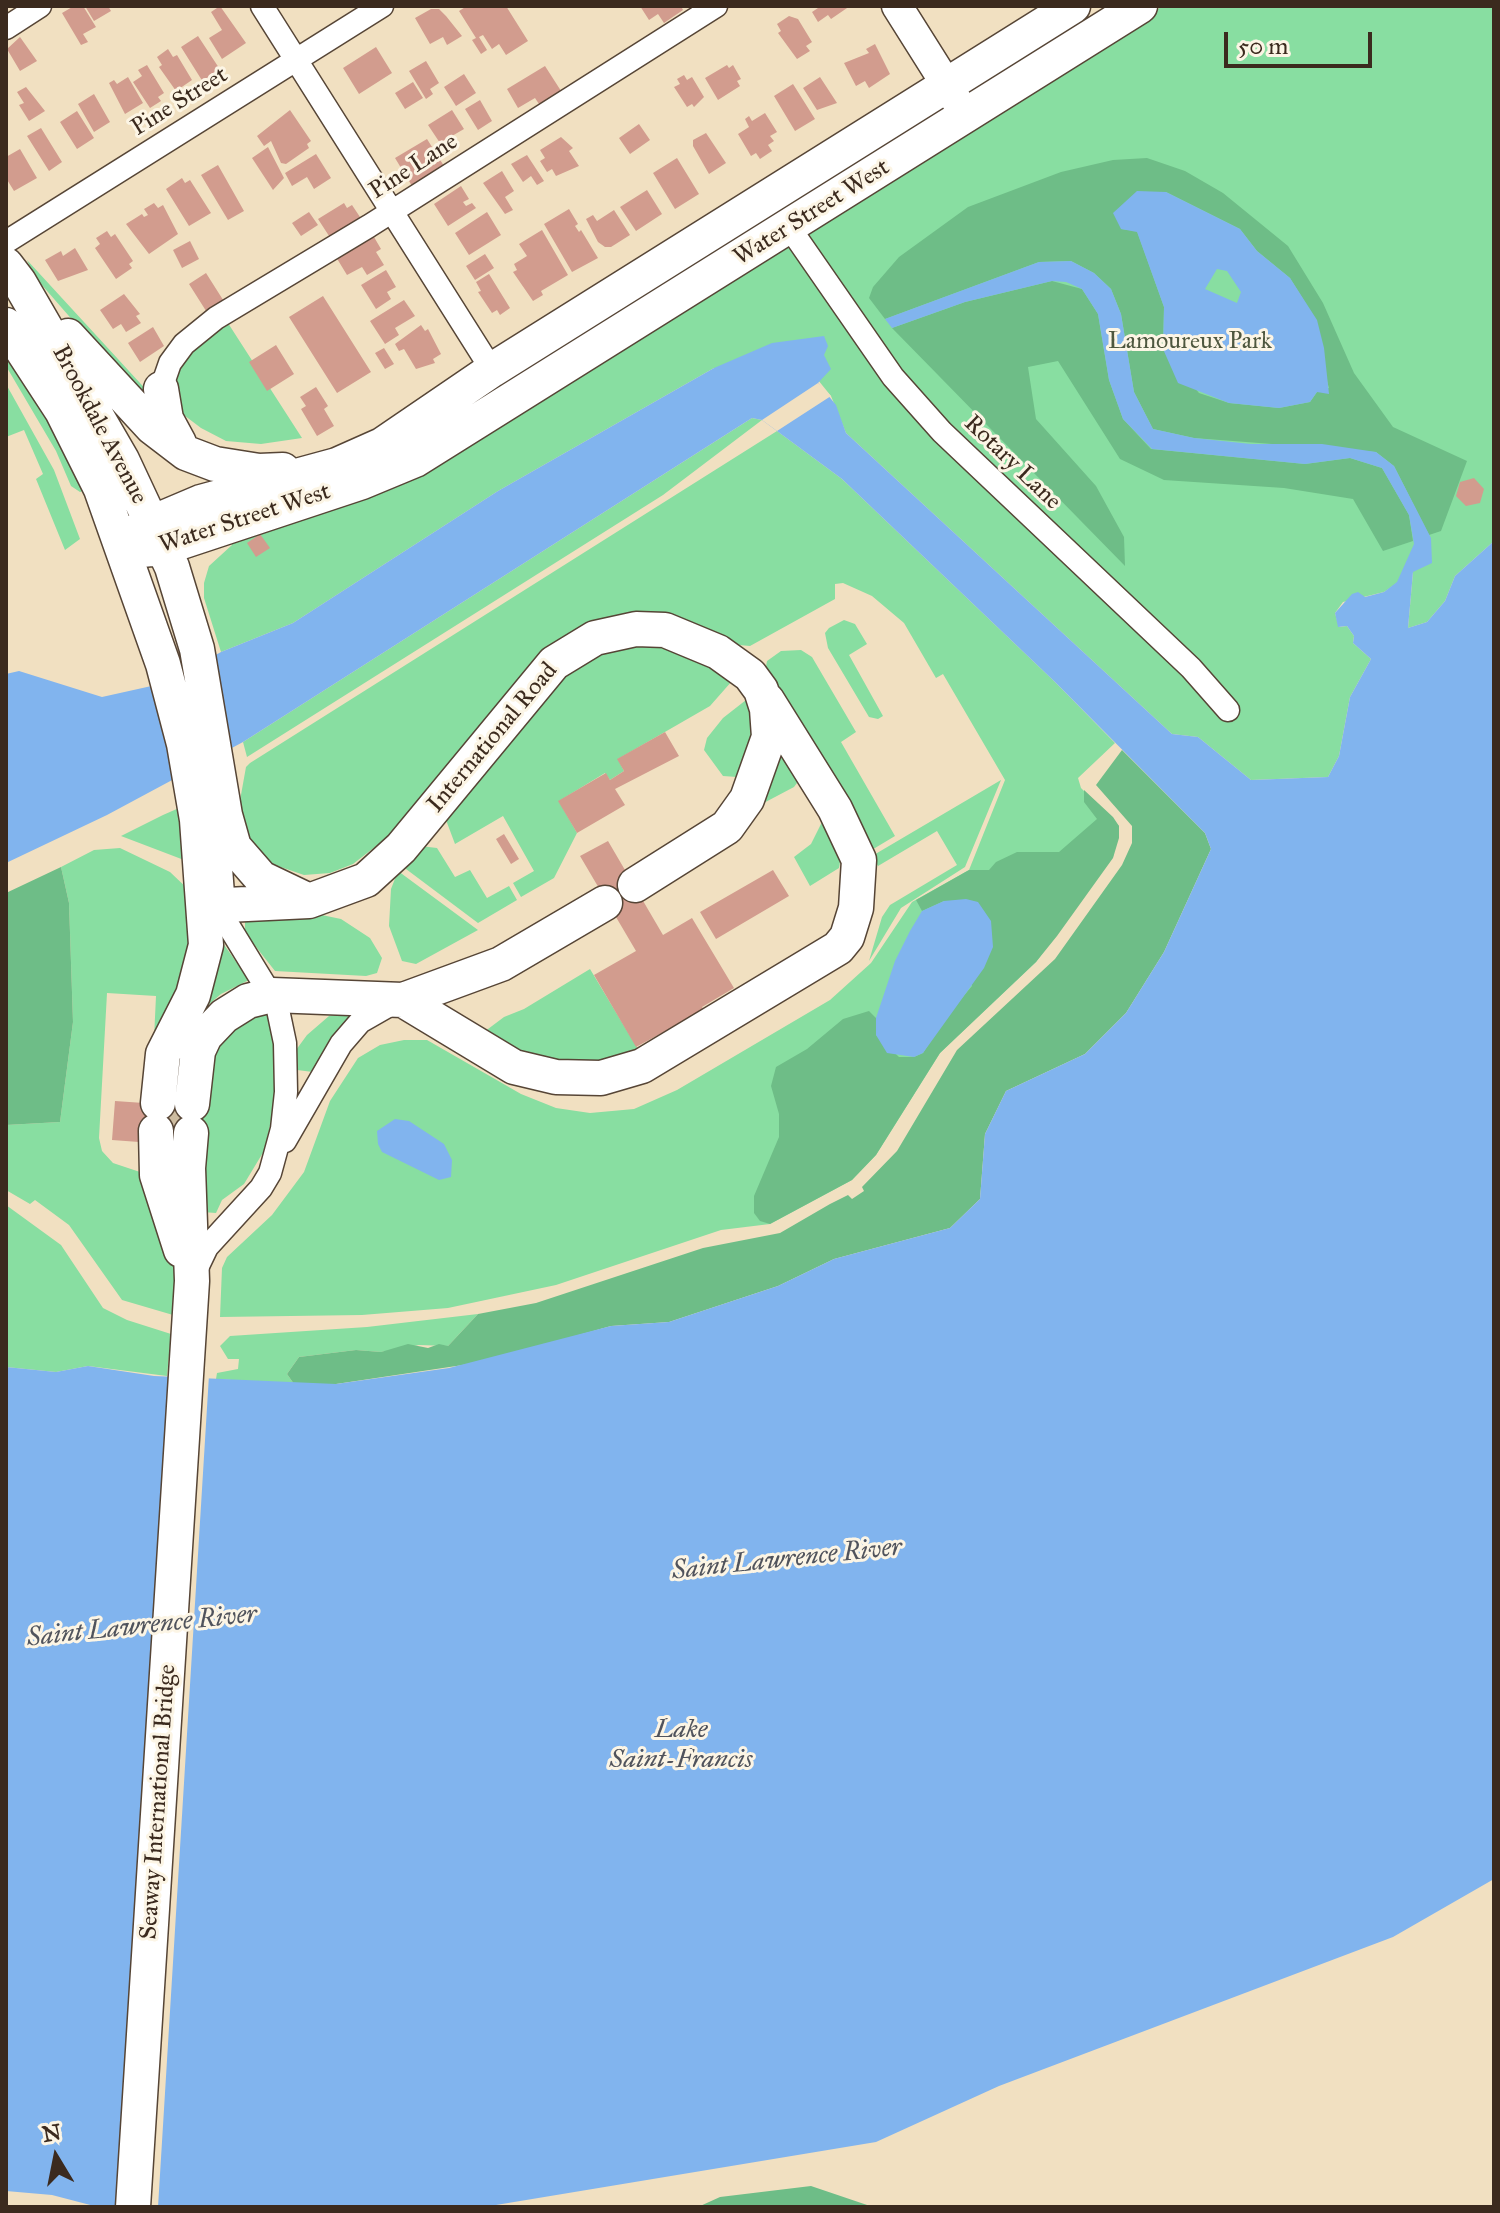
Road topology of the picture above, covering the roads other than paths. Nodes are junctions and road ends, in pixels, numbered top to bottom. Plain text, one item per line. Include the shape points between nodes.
1 (40, 6) edge
2 (262, 6) edge
3 (382, 6) edge
4 (716, 6) edge
5 (897, 6) edge
6 (1073, 6) edge
7 (1140, 6) edge
8 (6, 28) edge
9 (296, 60) junction
10 (946, 86) junction
11 (966, 116) junction
12 (393, 211) junction
13 (789, 227) junction
14 (6, 242) edge
15 (13, 274) edge
16 (6, 325) edge
17 (492, 370) junction
18 (161, 389) joint
19 (186, 453) junction
20 (323, 469) junction
21 (157, 535) junction
22 (123, 544) junction
23 (750, 678) junction
24 (1228, 710) dead end
25 (206, 785) junction
26 (225, 815) junction
27 (635, 885) dead end
28 (309, 901) junction
29 (605, 903) dead end
30 (215, 906) junction
31 (272, 995) junction
32 (403, 1000) junction
33 (175, 1118) junction
34 (276, 1156) junction
35 (191, 1283) junction
36 (133, 2207) edge

1 - 8 street
2 - 9 street
3 - 9 street, Pine Street
4 - 12 street, Pine Lane
5 - 10 street
6 - 10 main road, Water Street West
7 - 11 main road, Water Street West
9 - 12 street
9 - 14 street, Pine Street
10 - 11 street
10 - 17 main road, Water Street West
11 - 13 main road, Water Street West
12 - 17 street
12 - 18 street, Pine Lane via 216,318 184,344
13 - 21 main road, Water Street West via 415,460 362,482
13 - 24 street, Rotary Lane via 893,377 942,432 1191,668
15 - 19 main road via 152,427
15 - 21 main road, Brookdale Avenue via 122,460
16 - 22 main road, Brookdale Avenue via 80,443
17 - 20 main road, Water Street West via 382,445
18 - 19 main road via 166,419
19 - 20 main road via 259,471
20 - 21 main road, Water Street West via 201,502
21 - 22 main road, Water Street West via 141,550
21 - 25 main road, Brookdale Avenue via 197,649
22 - 25 main road, Brookdale Avenue
23 - 27 main road via 767,709 769,737 739,813 713,839
23 - 28 main road, International Road via 700,643 665,630 615,633 573,649 538,678 391,859 366,880
23 - 32 main road via 835,809 859,860 852,925 838,948 642,1066 601,1078 556,1077 514,1067
25 - 26 main road
25 - 30 main road
26 - 28 main road via 234,847 251,870 277,889
26 - 30 street
28 - 30 main road, International Road
29 - 32 main road via 501,964
30 - 31 street
30 - 33 main road via 193,995 163,1054
31 - 32 main road
31 - 33 main road via 248,1001 212,1026
31 - 34 street via 281,1016 286,1065
32 - 34 street via 374,1011 341,1044
33 - 35 main road via 157,1175
34 - 35 street via 261,1188 207,1247
35 - 36 main road, Seaway International Bridge

